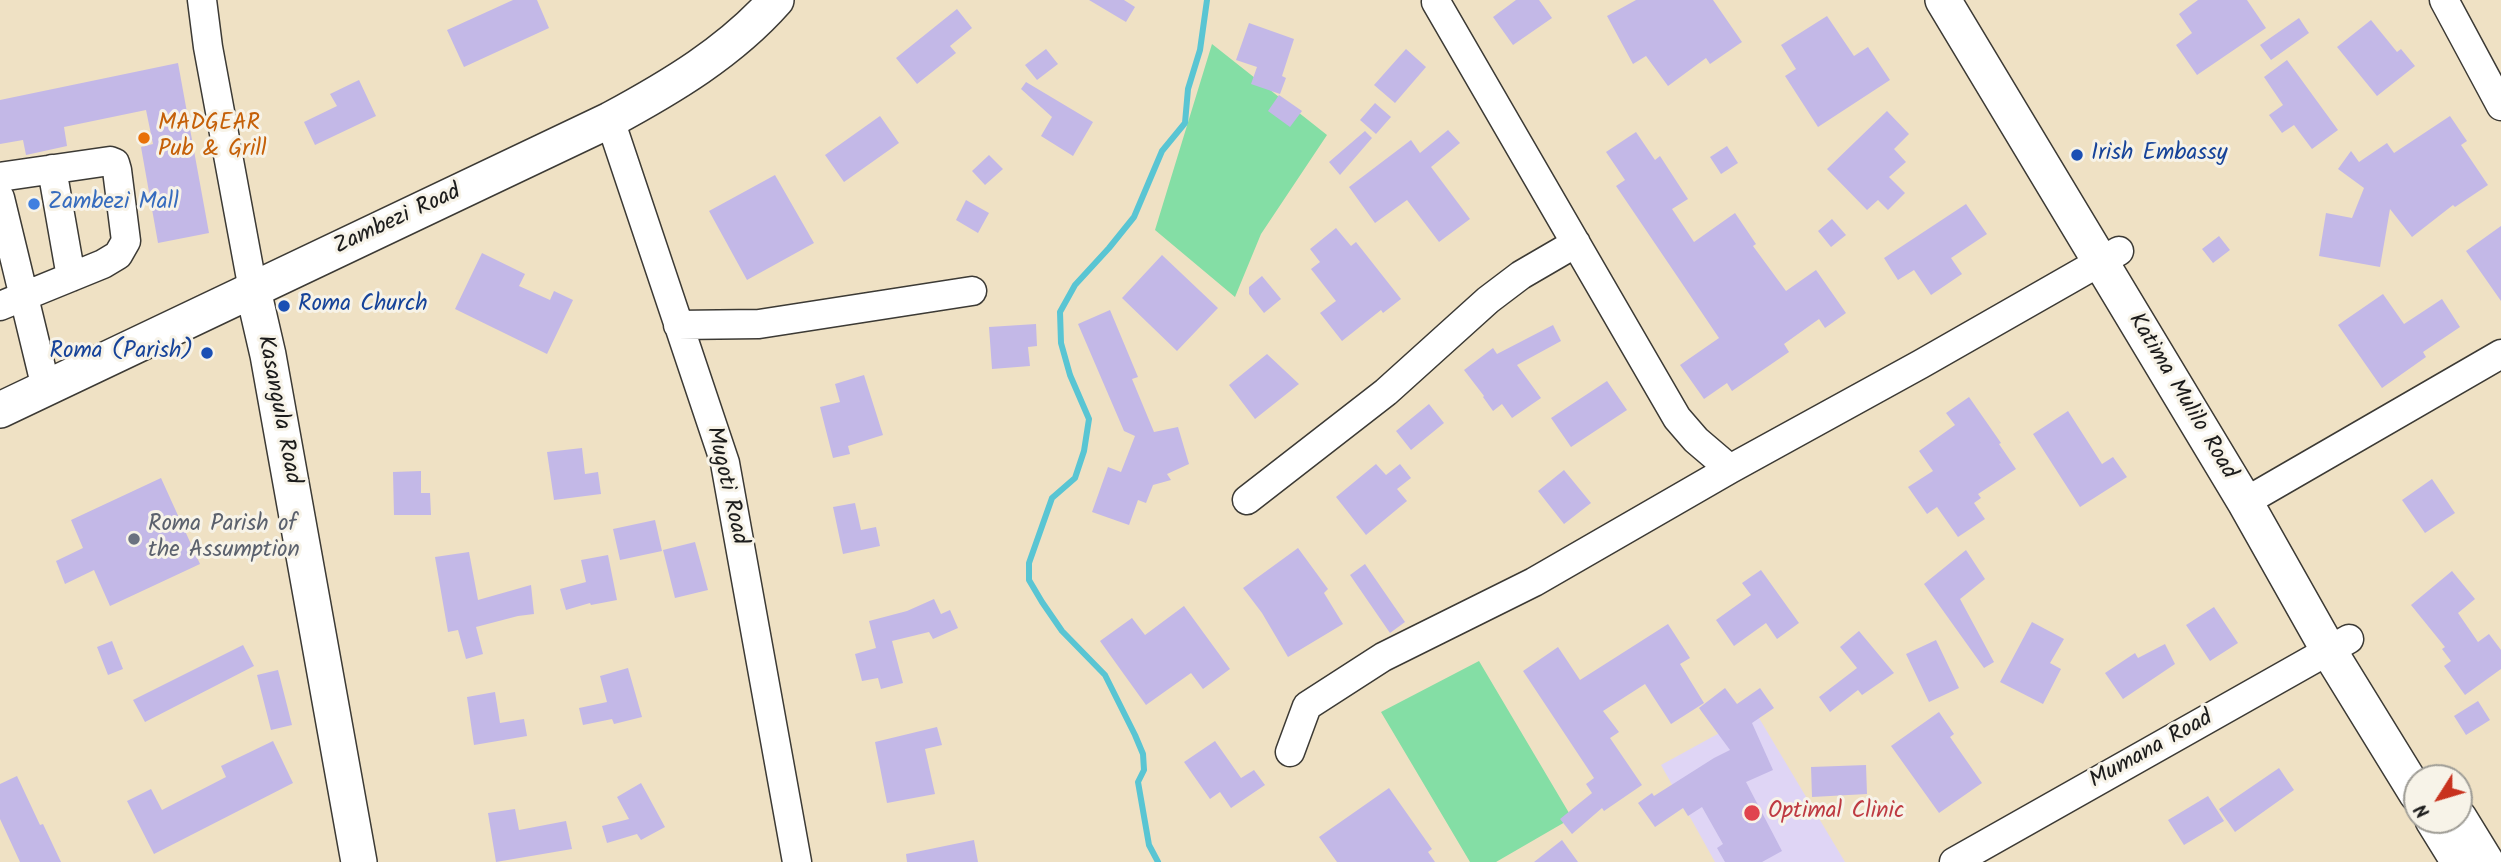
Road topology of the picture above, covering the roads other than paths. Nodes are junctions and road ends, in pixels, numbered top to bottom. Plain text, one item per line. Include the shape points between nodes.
1 (202, 0) edge
2 (776, 0) edge
3 (1943, 0) edge
4 (1969, 0) edge
5 (2444, 0) edge
6 (1436, 2) dead end
7 (2501, 106) edge
8 (610, 120) junction
9 (52, 169) junction
10 (0, 177) edge
11 (0, 198) edge
12 (1576, 243) junction
13 (2109, 256) junction
14 (71, 277) junction
15 (253, 290) junction
16 (972, 291) dead end
17 (11, 301) edge
18 (678, 325) junction
19 (2501, 354) edge
20 (46, 388) junction
21 (0, 410) edge
22 (1730, 469) junction
23 (2255, 496) junction
24 (1247, 500) dead end
25 (2339, 645) junction
26 (1290, 752) dead end
27 (2424, 764) edge
28 (2403, 767) edge
29 (2442, 834) edge
30 (2469, 834) edge
31 (359, 862) edge
32 (797, 862) edge
33 (1955, 862) edge
34 (2459, 862) edge
35 (2486, 862) edge

1 - 15 street, Kasangula Road
2 - 8 main road, Zambezi Road via 705,64
3 - 13 main road, Katima Mulilo Road
4 - 13 main road, Katima Mulilo Road
5 - 7 street
6 - 12 street
8 - 15 main road, Zambezi Road
8 - 18 street, Mugoti Road
9 - 10 street
9 - 14 street
9 - 14 street via 110,161 117,170 126,241 123,249 103,264
11 - 17 street
12 - 22 street via 1677,418
12 - 24 street via 1488,300 1386,392
13 - 22 street
13 - 23 main road, Katima Mulilo Road
14 - 17 street
15 - 20 main road, Zambezi Road
15 - 31 main road, Kasangula Road
16 - 18 street via 760,324
17 - 20 street
18 - 32 street, Mugoti Road via 725,463
19 - 23 street
20 - 21 main road, Zambezi Road
22 - 26 street via 1534,582 1383,657 1324,693 1307,706
23 - 25 main road, Katima Mulilo Road
25 - 27 main road, Katima Mulilo Road
25 - 28 main road, Katima Mulilo Road
25 - 33 street, Mumana Road
29 - 34 main road
30 - 35 main road

